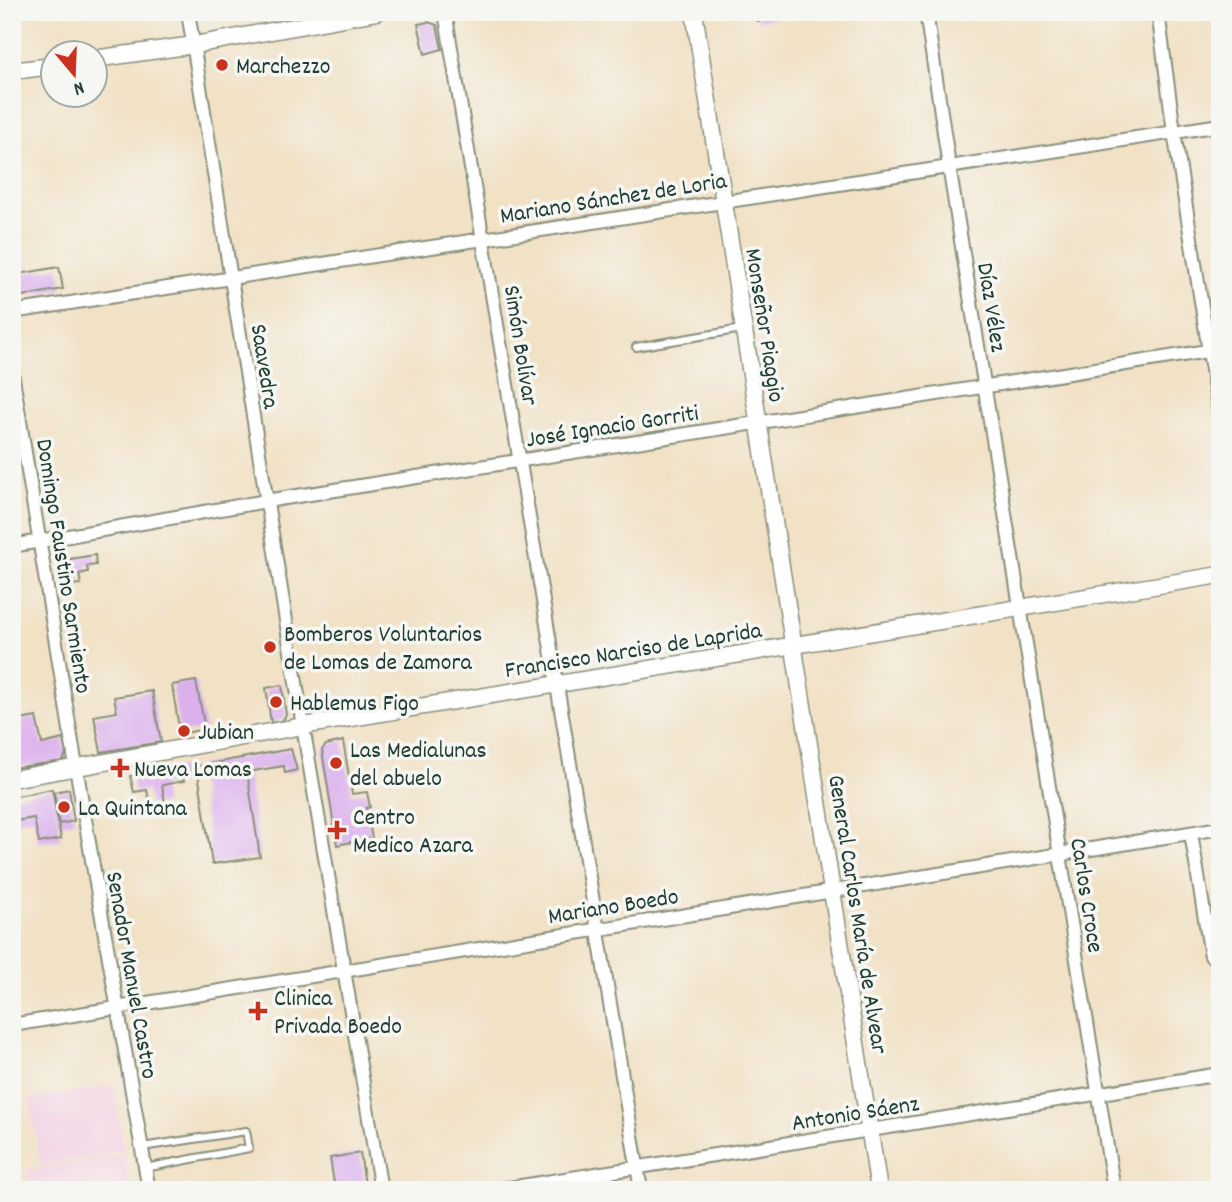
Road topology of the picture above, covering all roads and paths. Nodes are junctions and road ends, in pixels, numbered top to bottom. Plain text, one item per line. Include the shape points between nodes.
1 (188, 12) edge
2 (377, 12) edge
3 (445, 12) edge
4 (694, 12) edge
5 (926, 12) edge
6 (1158, 12) edge
7 (194, 45) junction
8 (108, 58) edge
9 (38, 68) edge
10 (12, 71) edge
11 (1220, 125) edge
12 (1174, 132) junction
13 (949, 166) junction
14 (724, 201) junction
15 (483, 238) junction
16 (230, 277) junction
17 (12, 312) edge
18 (744, 328) junction
19 (636, 347) dead end
20 (1214, 350) edge
21 (12, 372) edge
22 (985, 386) junction
23 (1220, 420) edge
24 (757, 423) junction
25 (520, 461) junction
26 (267, 501) junction
27 (39, 541) junction
28 (12, 546) edge
29 (1220, 575) edge
30 (1021, 608) junction
31 (793, 646) junction
32 (557, 685) junction
33 (303, 726) junction
34 (76, 767) junction
35 (12, 779) edge
36 (1220, 828) edge
37 (1191, 833) junction
38 (1060, 854) junction
39 (832, 891) junction
40 (598, 929) junction
41 (1211, 956) dead end
42 (343, 971) junction
43 (116, 1007) junction
44 (12, 1025) edge
45 (1220, 1074) edge
46 (1098, 1092) junction
47 (870, 1131) junction
48 (141, 1147) junction
49 (638, 1167) junction
50 (145, 1168) junction
51 (149, 1190) edge
52 (381, 1190) edge
53 (496, 1190) edge
54 (641, 1190) edge
55 (880, 1190) edge
56 (1114, 1190) edge

1 - 7 street, Saavedra
2 - 7 street
3 - 15 street, Simón Bolívar
4 - 14 street, Monseñor Piaggio
5 - 13 street, Díaz Vélez
6 - 12 street
7 - 8 street
7 - 16 street, Saavedra
9 - 10 street
11 - 12 street, Mariano Sánchez de Loria
12 - 13 street, Mariano Sánchez de Loria
12 - 20 street
13 - 14 street, Mariano Sánchez de Loria
13 - 22 street, Díaz Vélez
14 - 15 street, Mariano Sánchez de Loria
14 - 18 street, Monseñor Piaggio
15 - 16 street, Mariano Sánchez de Loria
15 - 25 street, Simón Bolívar
16 - 17 street, Mariano Sánchez de Loria
16 - 26 street, Saavedra
18 - 19 lane
18 - 24 street, Monseñor Piaggio
20 - 22 street, José Ignacio Gorriti
20 - 23 street
21 - 27 street, Domingo Faustino Sarmiento
22 - 24 street, José Ignacio Gorriti
22 - 30 street, Díaz Vélez
24 - 25 street, José Ignacio Gorriti
24 - 31 street, Monseñor Piaggio
25 - 26 street, José Ignacio Gorriti
25 - 32 street, Simón Bolívar
26 - 27 street, José Ignacio Gorriti
26 - 33 street, Saavedra
27 - 28 street, José Ignacio Gorriti
27 - 34 street, Domingo Faustino Sarmiento
29 - 30 street, Francisco Narciso de Laprida
30 - 31 street, Francisco Narciso de Laprida
30 - 38 street, Carlos Croce
31 - 32 street, Francisco Narciso de Laprida
31 - 39 street, General Carlos María de Alvear
32 - 33 street, Francisco Narciso de Laprida
32 - 40 street, Simón Bolívar
33 - 34 street, Francisco Narciso de Laprida
33 - 42 street, Saavedra
34 - 35 street, Francisco Narciso de Laprida
34 - 43 street, Senador Manuel Castro
36 - 37 street, Mariano Boedo
37 - 38 street, Mariano Boedo
37 - 41 street
38 - 39 street, Mariano Boedo
38 - 46 street, Carlos Croce
39 - 40 street, Mariano Boedo
39 - 47 street, General Carlos María de Alvear
40 - 42 street, Mariano Boedo
40 - 49 street, Simón Bolívar
42 - 43 street, Mariano Boedo
42 - 52 street, Saavedra
43 - 44 street, Mariano Boedo
43 - 48 street, Senador Manuel Castro
45 - 46 street, Antonio Sáenz
46 - 47 street, Antonio Sáenz
46 - 56 street, Carlos Croce
47 - 49 street, Antonio Sáenz
47 - 55 street, General Carlos María de Alvear
48 - 50 street, Senador Manuel Castro
48 - 50 lane via 246,1131 249,1148
49 - 53 street, Antonio Sáenz
49 - 54 street, Simón Bolívar
50 - 51 street, Senador Manuel Castro

